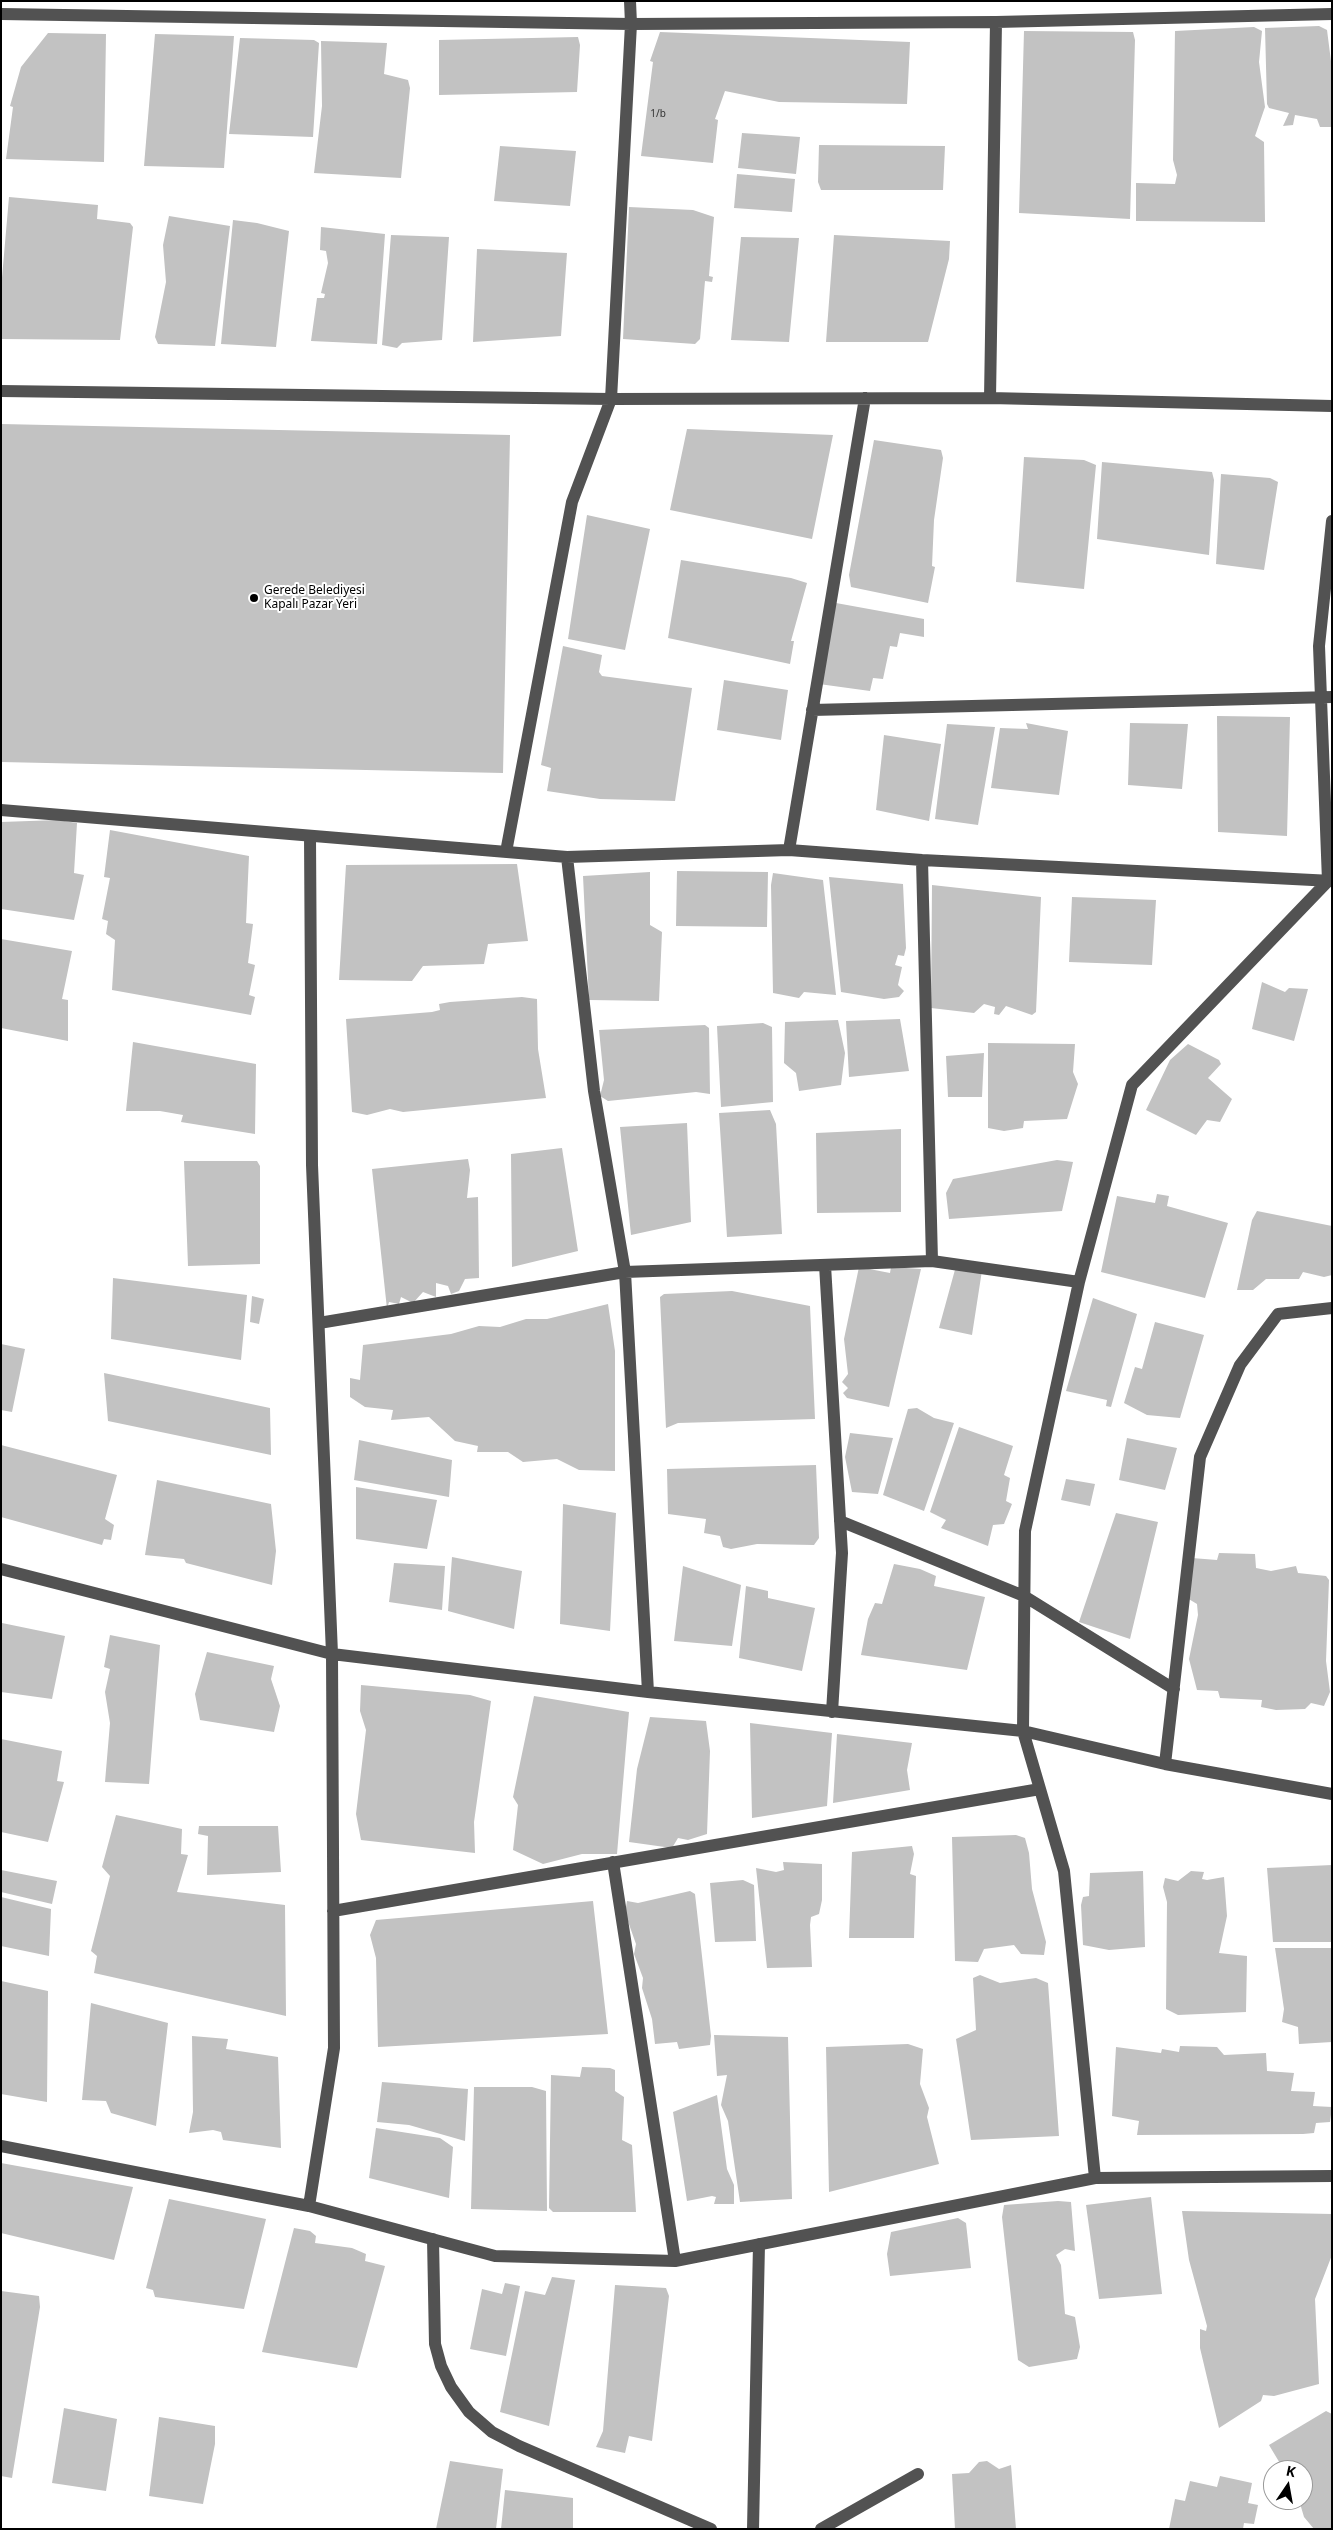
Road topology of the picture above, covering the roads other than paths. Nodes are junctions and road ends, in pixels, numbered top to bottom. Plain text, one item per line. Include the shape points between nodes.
1 (630, 1) edge
2 (1, 14) edge
3 (1332, 14) edge
4 (996, 22) junction
5 (631, 24) junction
6 (1, 391) edge
7 (865, 398) junction
8 (990, 398) junction
9 (611, 399) junction
10 (1332, 406) edge
11 (1332, 521) edge
12 (1327, 696) edge
13 (812, 710) junction
14 (1, 810) edge
15 (310, 836) junction
16 (789, 850) junction
17 (506, 852) junction
18 (567, 857) junction
19 (922, 860) junction
20 (1330, 881) edge
21 (932, 1262) junction
22 (825, 1265) junction
23 (625, 1272) junction
24 (1079, 1282) junction
25 (1332, 1308) edge
26 (318, 1324) junction
27 (840, 1521) junction
28 (1, 1569) edge
29 (1024, 1596) junction
30 (332, 1654) junction
31 (1174, 1689) junction
32 (648, 1692) junction
33 (832, 1712) junction
34 (1023, 1731) junction
35 (1166, 1764) junction
36 (1040, 1789) junction
37 (1332, 1794) edge
38 (613, 1862) junction
39 (333, 1911) junction
40 (1, 2146) edge
41 (1332, 2176) edge
42 (1095, 2178) junction
43 (309, 2206) junction
44 (433, 2239) junction
45 (759, 2244) junction
46 (676, 2261) junction
47 (918, 2474) dead end
48 (711, 2529) edge
49 (753, 2529) edge
50 (821, 2529) edge

1 - 5 street
2 - 5 street
3 - 4 street
4 - 5 street
4 - 8 street
5 - 9 street
6 - 9 street
7 - 8 street
7 - 9 street
7 - 13 street
8 - 10 street
9 - 17 street via 572,502
11 - 12 street via 1319,646
12 - 13 street
12 - 20 street
13 - 16 street
14 - 15 street
15 - 17 street
15 - 26 street via 312,1166
16 - 18 street
16 - 19 street
17 - 18 street
18 - 23 street via 594,1091
19 - 20 street
19 - 21 street
20 - 24 street via 1132,1085
21 - 22 street
21 - 24 street
22 - 23 street
22 - 27 street
23 - 26 street
23 - 32 street
24 - 29 street via 1025,1531
25 - 31 street via 1278,1314 1240,1365 1200,1457
26 - 30 street
27 - 29 street
27 - 33 street via 842,1552
28 - 30 street
29 - 31 street
29 - 34 street
30 - 32 street
30 - 39 street
31 - 35 street
32 - 33 street
33 - 34 street
34 - 35 street
34 - 36 street
35 - 37 street
36 - 38 street
36 - 42 street via 1064,1870
38 - 39 street
38 - 46 street
39 - 43 street via 334,2048
40 - 43 street
41 - 42 street
42 - 45 street
43 - 44 street
44 - 46 street via 495,2256
44 - 48 street via 435,2344 451,2387 469,2412 492,2432 519,2446
45 - 46 street
45 - 49 street
47 - 50 street

